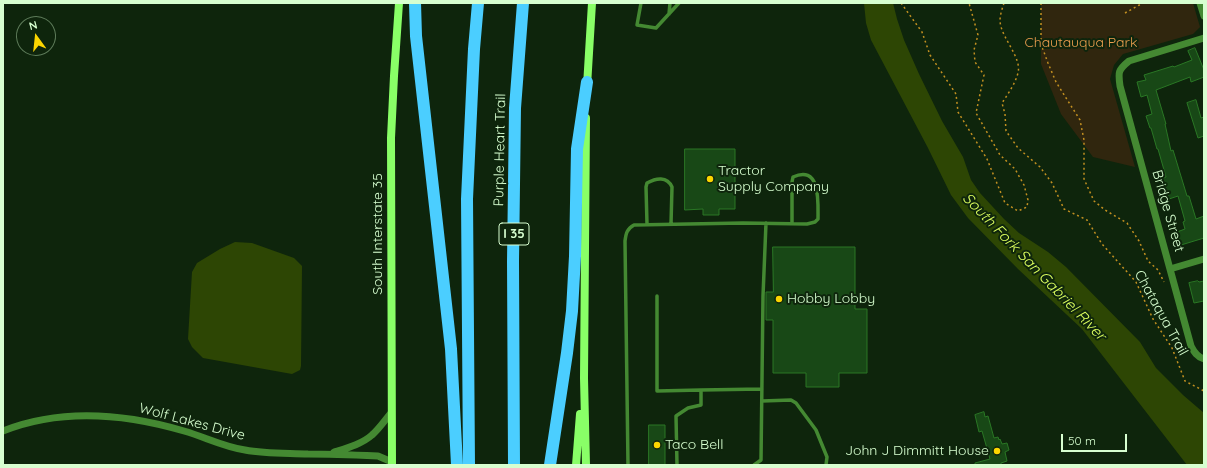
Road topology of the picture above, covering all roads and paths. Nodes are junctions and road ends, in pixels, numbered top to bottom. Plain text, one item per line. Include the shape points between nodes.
1 (400, 3) edge
2 (415, 3) edge
3 (478, 3) edge
4 (523, 3) edge
5 (592, 3) edge
6 (641, 3) edge
7 (670, 3) edge
8 (679, 3) edge
9 (901, 3) edge
10 (969, 3) edge
11 (1004, 3) edge
12 (1041, 3) edge
13 (1143, 3) edge
14 (1200, 3) edge
15 (1125, 13) dead end
16 (669, 14) junction
17 (1204, 16) edge
18 (1204, 38) edge
19 (587, 82) junction
20 (766, 222) junction
21 (792, 223) junction
22 (646, 224) junction
23 (671, 224) junction
24 (1204, 259) edge
25 (1170, 268) junction
26 (1165, 283) dead end
27 (657, 296) dead end
28 (1202, 358) edge
29 (584, 378) junction
30 (762, 389) junction
31 (701, 390) junction
32 (1204, 391) edge
33 (762, 401) junction
34 (391, 413) junction
35 (3, 431) edge
36 (328, 454) junction
37 (392, 463) edge
38 (457, 465) edge
39 (469, 465) edge
40 (514, 465) edge
41 (550, 465) edge
42 (576, 465) edge
43 (586, 465) edge
44 (628, 465) edge
45 (677, 465) edge
46 (754, 465) edge
47 (826, 465) edge

1 - 34 main road, South Interstate 35 via 391,138
2 - 38 highway via 416,36 450,342
3 - 39 highway via 467,199
4 - 40 highway, Purple Heart Trail / I 35 via 515,108
5 - 19 main road
6 - 16 lane via 637,25 656,28
7 - 16 lane
8 - 16 lane
9 - 10 path via 922,32 930,55 956,94 958,112 987,159 1004,203 1018,211 1027,207 1024,185 1015,169 1000,155 976,113 984,75 975,62 974,50 978,35
11 - 32 path, Chataqua Trail via 1000,23 1016,56 1018,72 1002,103 1006,131 1018,148 1040,167 1064,209 1086,220 1102,244 1136,282 1153,319 1172,348 1186,381
12 - 26 path via 1041,44 1056,82 1080,120 1084,140 1084,179 1094,201 1127,223 1148,261 1158,270
13 - 15 path
14 - 17 street
18 - 25 street, Bridge Street via 1129,61 1120,68 1118,76
19 - 29 main road
19 - 41 highway via 577,149 575,256 568,353
20 - 21 lane
20 - 23 lane
20 - 30 lane via 762,296
21 - 21 lane via 807,224 818,219 817,188 813,180 805,174 793,177
22 - 23 lane
22 - 23 lane via 647,183 658,178 671,183
22 - 44 lane via 634,224 629,228 625,241
24 - 25 street
25 - 28 street, Bridge Street via 1191,346
27 - 31 lane via 657,391
29 - 42 main road
29 - 43 main road
30 - 31 lane
30 - 33 lane
31 - 45 lane via 701,406 688,408 676,416
33 - 46 lane via 761,460
33 - 47 lane via 791,400 796,403 816,430 827,458
34 - 36 street, Wolf Lakes Drive via 372,435 362,442
34 - 37 main road, South Interstate 35
35 - 36 street, Wolf Lakes Drive via 37,421 96,415 166,426 244,450
36 - 37 street, Wolf Lakes Drive via 378,456

